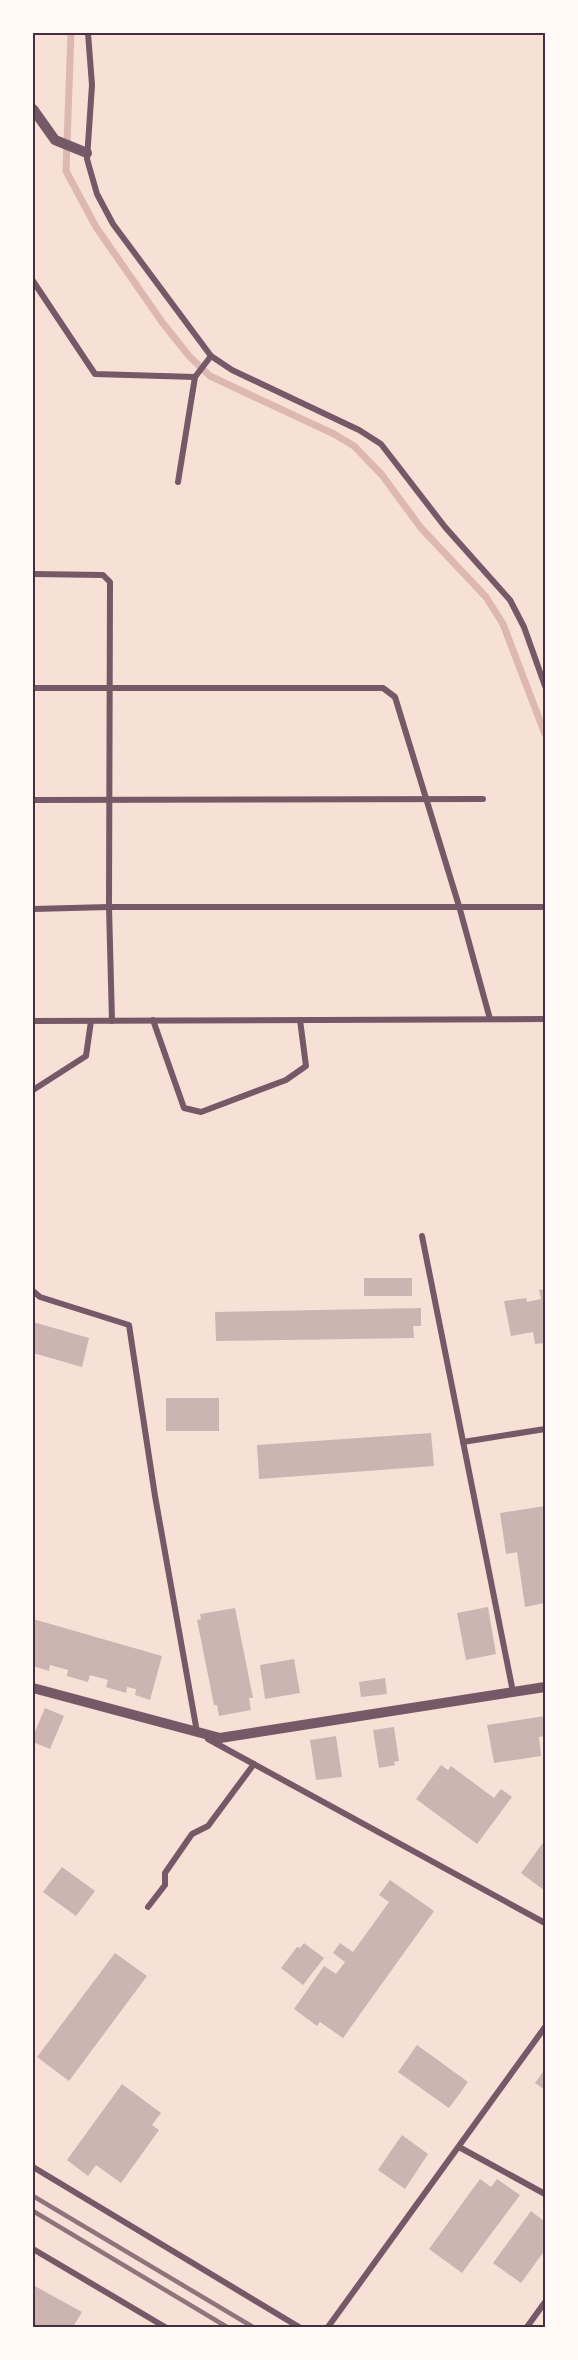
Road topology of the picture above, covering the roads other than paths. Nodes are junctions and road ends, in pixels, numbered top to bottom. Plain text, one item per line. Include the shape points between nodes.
1 (88, 33) edge
2 (33, 109) edge
3 (87, 153) junction
4 (33, 281) edge
5 (211, 356) junction
6 (195, 377) junction
7 (178, 482) dead end
8 (33, 574) edge
9 (545, 686) edge
10 (33, 688) edge
11 (109, 688) junction
12 (425, 798) junction
13 (109, 799) junction
14 (483, 799) dead end
15 (33, 800) edge
16 (459, 906) junction
17 (109, 907) junction
18 (545, 907) edge
19 (33, 909) edge
20 (490, 1019) junction
21 (545, 1019) edge
22 (153, 1020) junction
23 (300, 1020) junction
24 (33, 1021) edge
25 (92, 1021) junction
26 (112, 1021) junction
27 (33, 1090) edge
28 (422, 1236) dead end
29 (33, 1291) edge
30 (545, 1429) edge
31 (463, 1442) junction
32 (545, 1687) edge
33 (33, 1688) edge
34 (513, 1692) junction
35 (197, 1733) junction
36 (254, 1764) junction
37 (148, 1907) dead end
38 (545, 1923) edge
39 (545, 2027) edge
40 (459, 2146) junction
41 (33, 2167) edge
42 (545, 2194) edge
43 (33, 2249) edge
44 (545, 2302) edge
45 (165, 2327) edge
46 (299, 2327) edge
47 (328, 2327) edge
48 (527, 2327) edge

1 - 3 street via 92,85
2 - 3 street via 51,136 63,145
3 - 5 street via 91,178 106,215
4 - 6 street via 95,374
5 - 6 street
5 - 9 street via 381,444 450,533 510,600
6 - 7 street
8 - 11 street via 103,575 110,582
10 - 11 street
11 - 12 street via 383,688 394,697
11 - 13 street
12 - 13 street
12 - 14 street
12 - 16 street
13 - 15 street
13 - 17 street
16 - 17 street
16 - 18 street
16 - 20 street
17 - 19 street
17 - 26 street
20 - 21 street
20 - 23 street
22 - 23 street
22 - 23 street via 184,1107 201,1112 286,1080 306,1066
22 - 26 street
24 - 25 street
25 - 26 street
25 - 27 street via 86,1056
28 - 31 street
29 - 35 street via 40,1297 129,1325
30 - 31 street
31 - 34 street
32 - 34 street
33 - 35 street
34 - 35 street via 220,1738
35 - 36 street
36 - 37 street via 208,1826 192,1833 165,1873 165,1885
36 - 38 street
39 - 40 street
40 - 42 street
40 - 47 street
41 - 46 street
43 - 45 street
44 - 48 street

